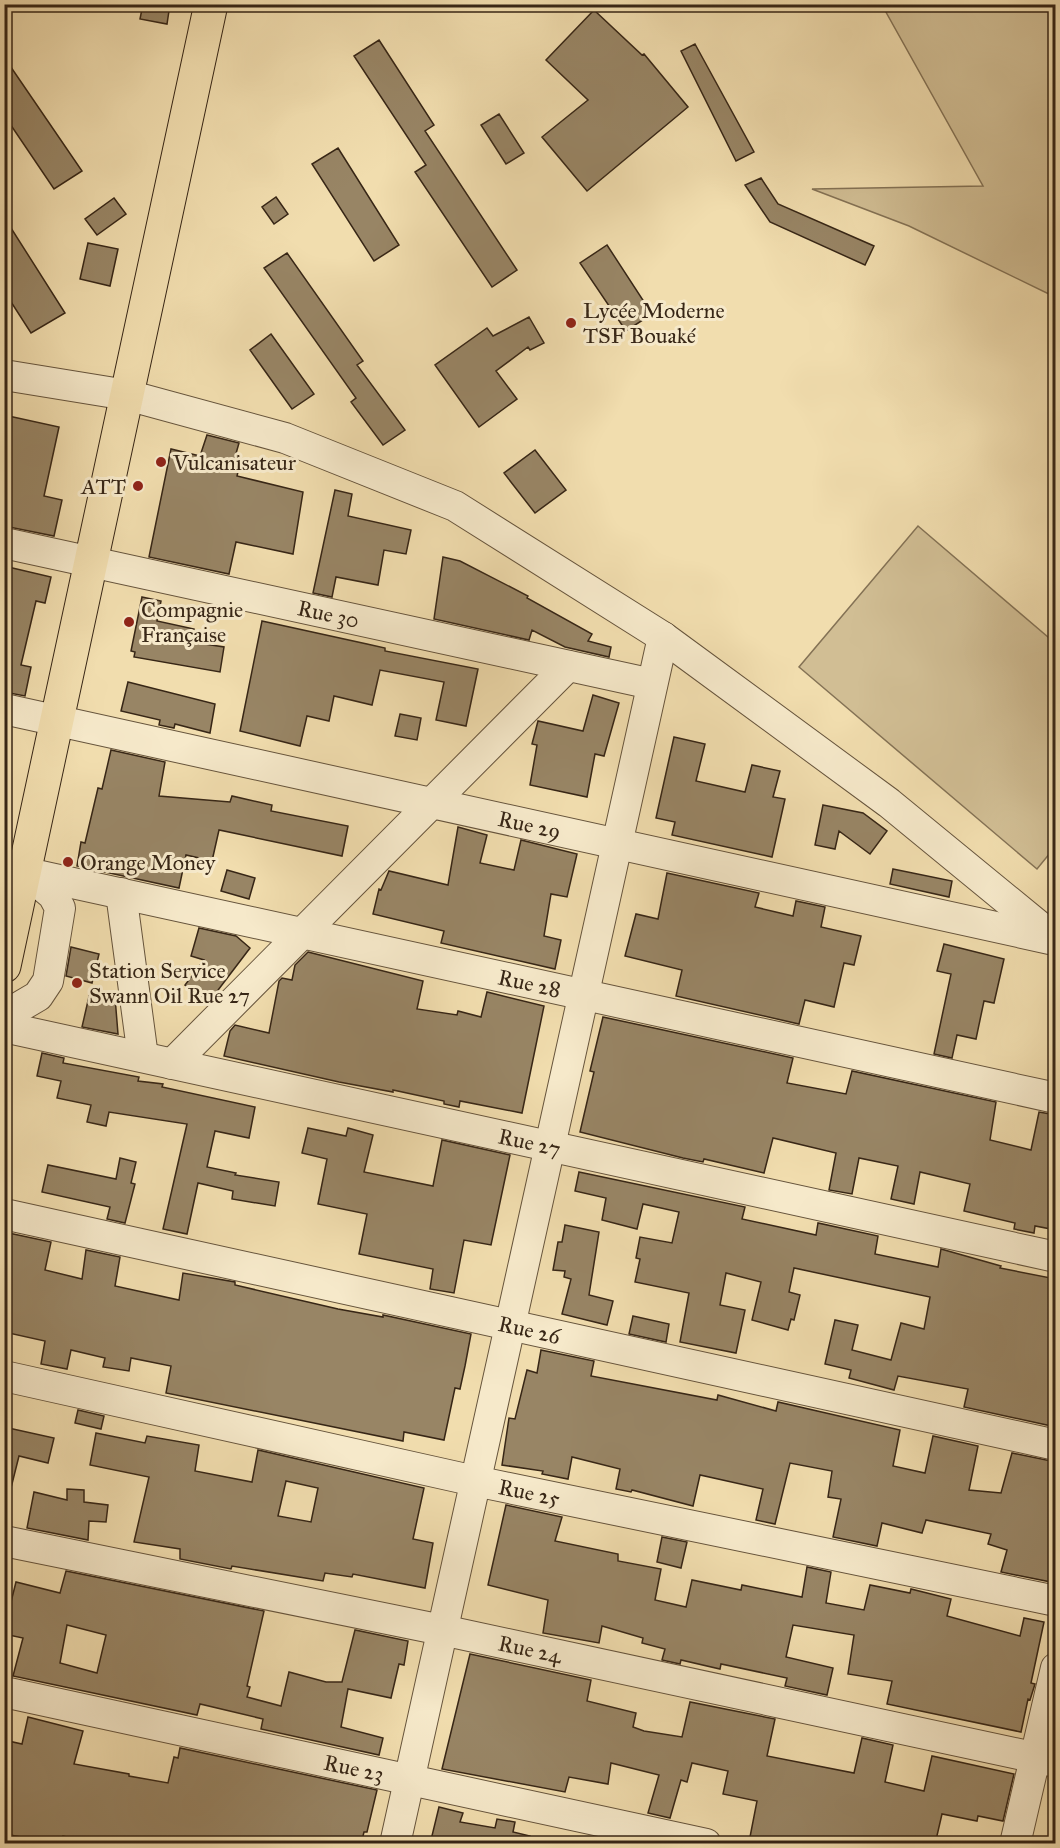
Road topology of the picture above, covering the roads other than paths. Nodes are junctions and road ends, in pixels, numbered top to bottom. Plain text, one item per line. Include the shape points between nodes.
1 (211, 4) edge
2 (4, 375) edge
3 (127, 395) junction
4 (4, 543) edge
5 (92, 561) junction
6 (663, 637) junction
7 (568, 666) junction
8 (652, 684) junction
9 (4, 709) edge
10 (57, 720) junction
11 (432, 803) junction
12 (617, 844) junction
13 (15, 870) edge
14 (121, 893) junction
15 (302, 933) junction
16 (1056, 941) edge
17 (4, 966) edge
18 (583, 995) junction
19 (4, 1017) edge
20 (4, 1027) edge
21 (157, 1060) junction
22 (1056, 1098) edge
23 (550, 1146) junction
24 (4, 1214) edge
25 (1056, 1257) edge
26 (510, 1325) junction
27 (4, 1376) edge
28 (1056, 1445) edge
29 (476, 1481) junction
30 (4, 1540) edge
31 (1056, 1601) edge
32 (442, 1630) junction
33 (1056, 1668) edge
34 (4, 1692) edge
35 (1046, 1760) edge
36 (409, 1781) junction
37 (395, 1844) edge
38 (706, 1844) edge
39 (1015, 1844) edge

1 - 3 main road
2 - 3 street
3 - 5 main road
3 - 6 street via 285,438 455,506
4 - 5 street, Rue 30
5 - 7 street, Rue 30
5 - 10 main road
6 - 8 street
6 - 16 street via 889,803
7 - 8 street, Rue 30
7 - 11 street
8 - 12 street
9 - 10 street, Rue 29
10 - 11 street, Rue 29
10 - 13 main road
11 - 12 street, Rue 29
11 - 15 street
12 - 16 street, Rue 29
12 - 18 street
13 - 14 street, Rue 28
13 - 17 main road
13 - 19 street via 53,895 60,908 48,981 38,996
14 - 15 street, Rue 28
14 - 21 street
15 - 18 street, Rue 28
15 - 21 street
18 - 22 street, Rue 28
18 - 23 street
20 - 21 street, Rue 27
21 - 23 street, Rue 27
23 - 25 street, Rue 27
23 - 26 street
24 - 26 street, Rue 26
26 - 28 street, Rue 26
26 - 29 street
27 - 29 street, Rue 25
29 - 31 street, Rue 25
29 - 32 street
30 - 32 street, Rue 24
32 - 35 street, Rue 24
32 - 36 street
33 - 35 street
34 - 36 street, Rue 23
35 - 39 street
36 - 37 street
36 - 38 street, Rue 23

